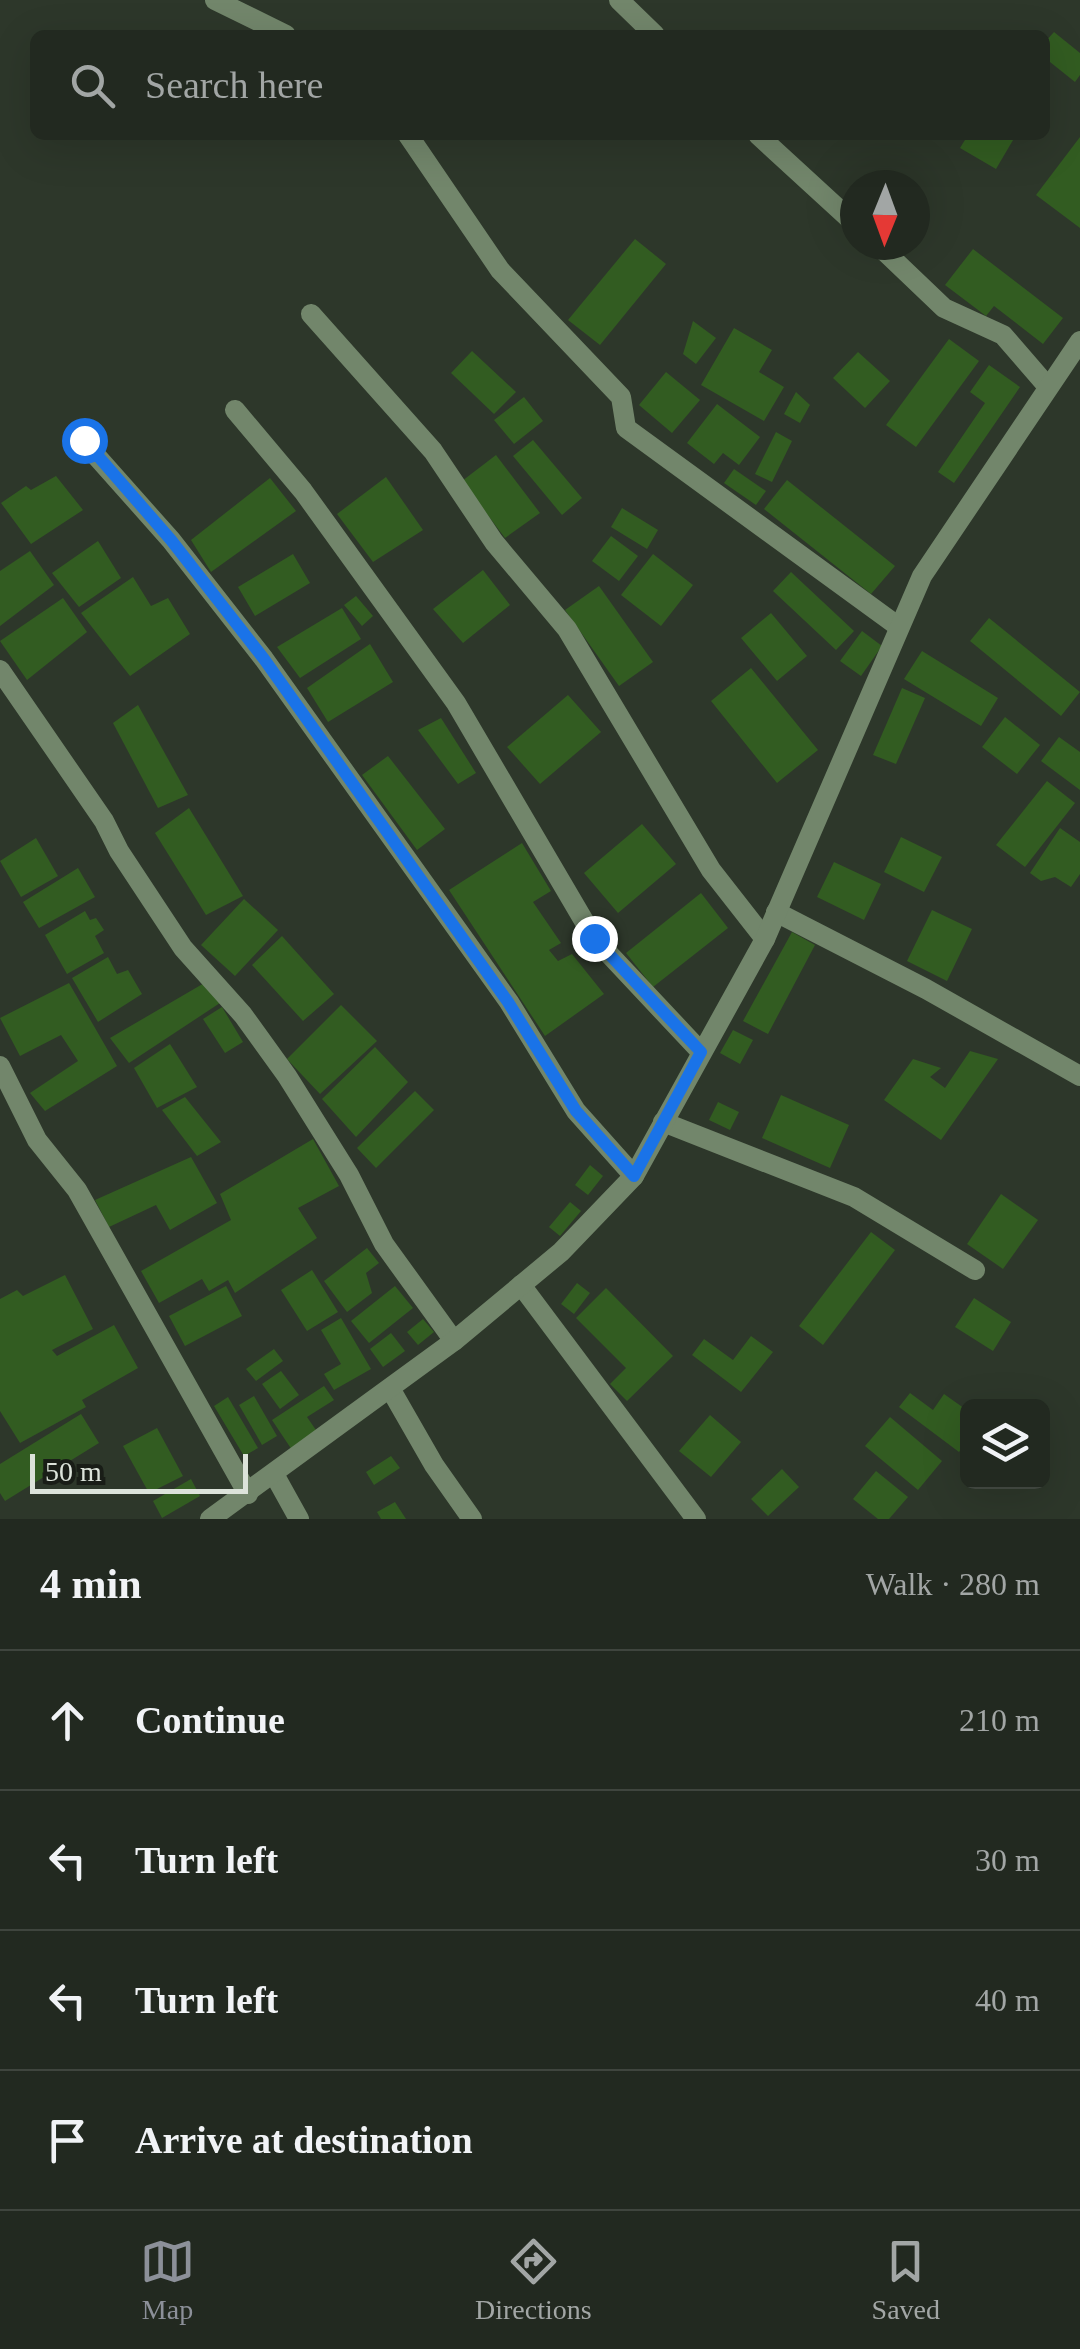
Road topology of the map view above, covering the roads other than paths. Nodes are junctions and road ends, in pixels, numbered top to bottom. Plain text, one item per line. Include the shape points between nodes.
1 (216, 0) edge
2 (619, 0) edge
3 (276, 30) edge
4 (650, 30) edge
5 (411, 140) edge
6 (763, 140) edge
7 (840, 210) edge
8 (894, 260) edge
9 (311, 314) dead end
10 (1080, 341) edge
11 (1048, 386) junction
12 (235, 410) dead end
13 (84, 440) dead end
14 (899, 627) junction
15 (0, 670) edge
16 (776, 912) junction
17 (765, 938) junction
18 (701, 1052) junction
19 (0, 1066) edge
20 (1080, 1076) edge
21 (664, 1122) junction
22 (634, 1176) junction
23 (975, 1270) dead end
24 (522, 1285) junction
25 (454, 1341) junction
26 (392, 1390) junction
27 (274, 1474) junction
28 (248, 1494) junction
29 (210, 1519) edge
30 (300, 1519) edge
31 (472, 1519) edge
32 (696, 1519) edge

1 - 3 street
2 - 4 street
5 - 14 street via 500,270 621,397 626,428
6 - 7 street
8 - 11 street via 944,308 1003,336
9 - 17 street via 433,451 494,542 568,629 711,870
10 - 11 street
11 - 14 street via 922,576
12 - 18 street via 304,491 456,703 594,938
13 - 22 street via 264,659 508,1002 576,1111
14 - 16 street
15 - 25 street via 183,948 287,1076 384,1244
16 - 17 street
16 - 20 street
17 - 18 street
18 - 21 street
19 - 28 street via 37,1140 77,1190
21 - 22 street
21 - 23 street via 854,1197
22 - 24 street
24 - 25 street
24 - 32 street
25 - 26 street
26 - 27 street
26 - 31 street
27 - 28 street
27 - 30 street
28 - 29 street

